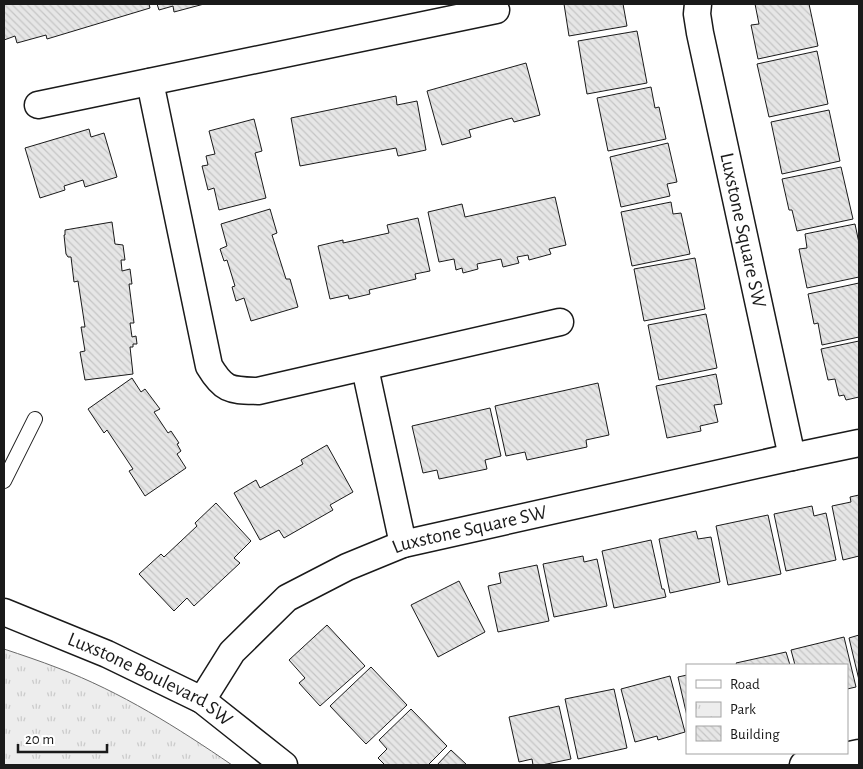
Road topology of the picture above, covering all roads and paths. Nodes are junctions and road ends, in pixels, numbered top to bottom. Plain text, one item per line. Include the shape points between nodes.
1 (698, 4) edge
2 (496, 10) dead end
3 (150, 82) junction
4 (38, 105) dead end
5 (560, 322) dead end
6 (364, 368) junction
7 (35, 419) dead end
8 (859, 443) edge
9 (792, 457) junction
10 (4, 481) edge
11 (403, 544) junction
12 (4, 612) edge
13 (202, 700) junction
14 (859, 753) edge
15 (284, 765) edge
16 (803, 765) edge

1 - 9 street, Luxstone Square SW via 702,43
2 - 3 street
3 - 4 street
3 - 6 street via 209,366 218,382 234,390 258,391
5 - 6 street
6 - 11 street
7 - 10 lane
8 - 9 street, Luxstone Square SW
9 - 11 street, Luxstone Square SW
11 - 13 street, Luxstone Square SW via 347,567 287,598 232,652
12 - 13 street, Luxstone Boulevard SW via 108,654
13 - 15 street, Luxstone Boulevard SW
14 - 16 street

